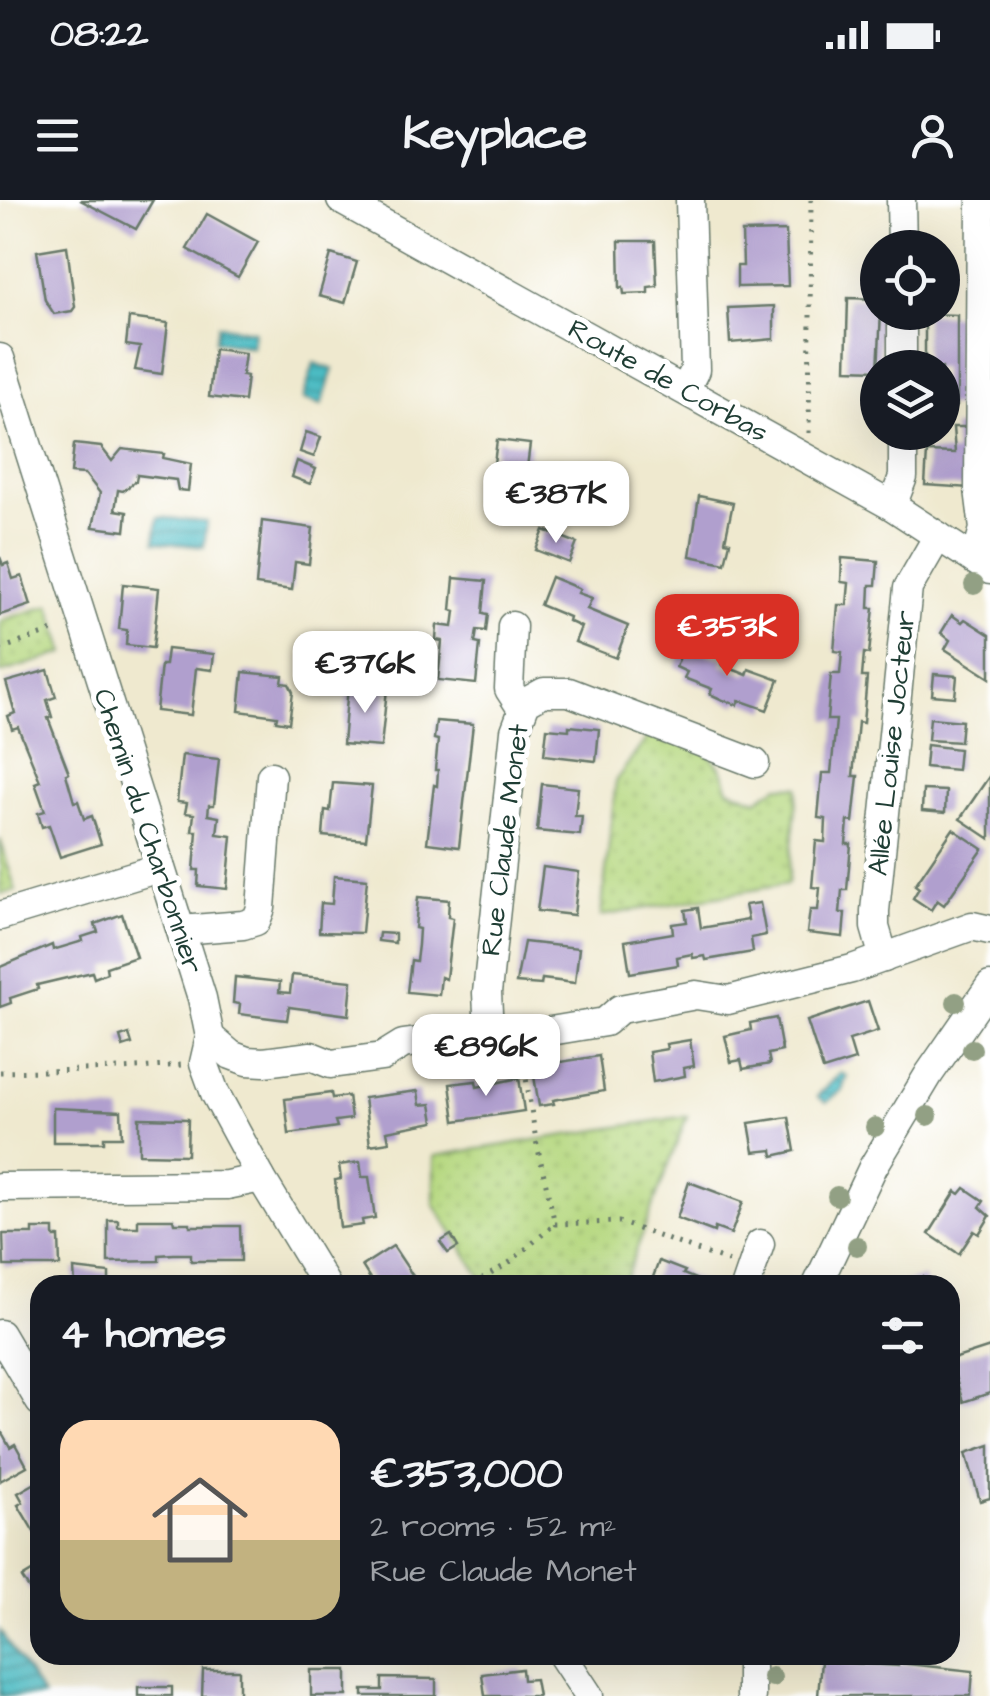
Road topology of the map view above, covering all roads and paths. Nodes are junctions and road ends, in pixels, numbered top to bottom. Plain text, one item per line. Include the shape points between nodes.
1 (341, 200) edge
2 (690, 200) edge
3 (811, 200) edge
4 (901, 200) edge
5 (982, 200) edge
6 (902, 230) edge
7 (2, 374) edge
8 (685, 390) junction
9 (903, 450) edge
10 (802, 455) junction
11 (892, 506) junction
12 (938, 536) junction
13 (982, 565) edge
14 (81, 621) junction
15 (512, 626) dead end
16 (0, 649) edge
17 (522, 708) junction
18 (756, 763) dead end
19 (271, 776) dead end
20 (159, 868) junction
21 (0, 916) edge
22 (182, 930) junction
23 (990, 930) edge
24 (884, 958) junction
25 (990, 986) edge
26 (489, 1032) junction
27 (520, 1036) junction
28 (207, 1050) junction
29 (0, 1072) edge
30 (261, 1178) junction
31 (0, 1186) edge
32 (555, 1224) junction
33 (756, 1272) edge
34 (320, 1275) edge
35 (489, 1275) edge
36 (821, 1275) edge
37 (0, 1334) edge
38 (30, 1385) edge
39 (569, 1665) edge
40 (751, 1665) edge
41 (590, 1696) edge
42 (752, 1696) edge

1 - 8 street, Route de Corbas
2 - 8 street via 695,370
3 - 10 path via 810,427
4 - 6 street
5 - 13 street
7 - 14 street, Chemin du Charbonnier
8 - 10 street, Route de Corbas
9 - 11 street via 903,478
10 - 11 street, Route de Corbas
11 - 12 street, Route de Corbas
12 - 13 street, Route de Corbas
12 - 24 street, Allée Louise Jocteur via 908,588 876,911
14 - 16 path
14 - 20 street, Chemin du Charbonnier
15 - 17 street, Rue Claude Monet via 508,688
17 - 18 street, Rue Claude Monet via 544,692 569,692
17 - 26 street, Rue Claude Monet via 487,993
19 - 22 street via 256,920
20 - 21 street
20 - 22 street, Chemin du Charbonnier
22 - 28 street, Chemin du Charbonnier via 202,998
23 - 24 street via 972,926
24 - 27 street via 728,1000 696,995 620,1009 605,1022
25 - 36 street via 872,1167
26 - 27 street
26 - 28 street via 403,1044 382,1058 331,1064 311,1056 264,1062
27 - 32 path
28 - 29 path via 122,1070
28 - 30 street, Chemin du Charbonnier via 215,1093
30 - 31 street
30 - 34 street, Chemin du Charbonnier
32 - 33 path via 618,1222
32 - 35 path
37 - 38 street
39 - 41 street
40 - 42 street

